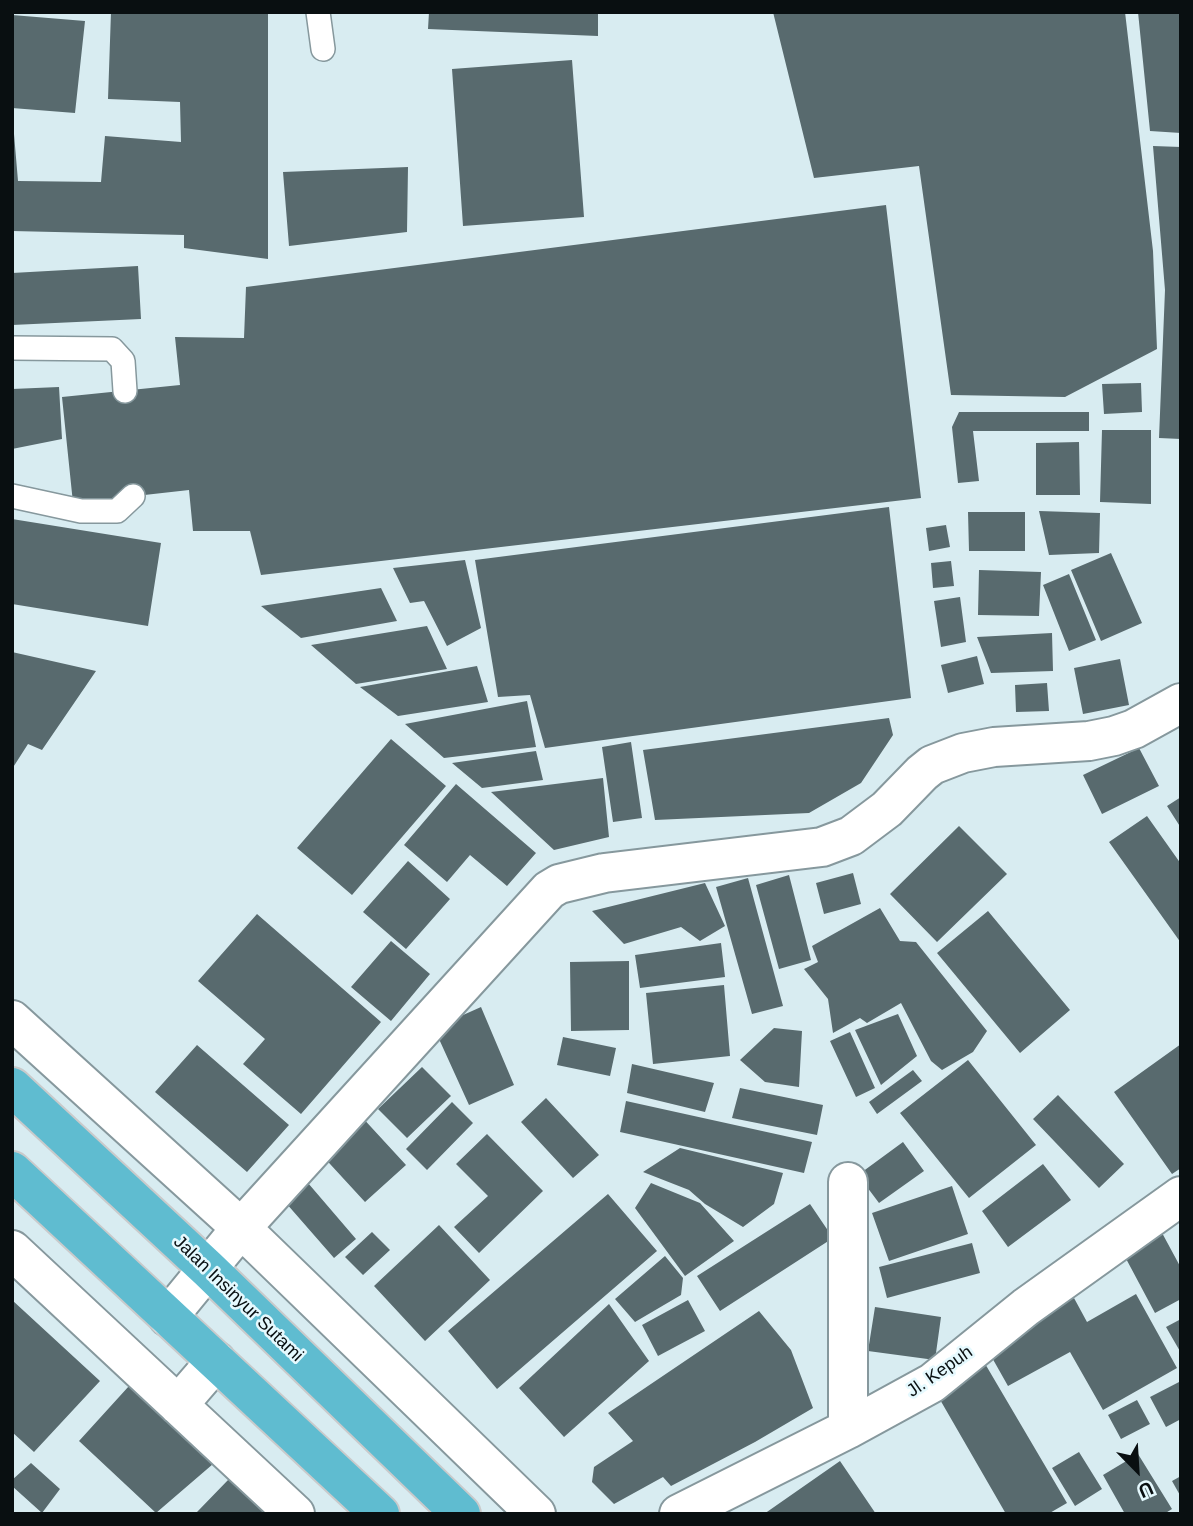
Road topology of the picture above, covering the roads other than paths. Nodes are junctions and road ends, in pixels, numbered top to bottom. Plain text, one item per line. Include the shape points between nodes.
1 (318, 12) edge
2 (323, 49) dead end
3 (12, 348) edge
4 (125, 391) dead end
5 (12, 496) edge
6 (133, 496) dead end
7 (1180, 704) edge
8 (12, 1020) edge
9 (55, 1060) junction
10 (18, 1092) edge
11 (12, 1171) edge
12 (848, 1182) dead end
13 (1181, 1196) edge
14 (241, 1228) junction
15 (12, 1250) edge
16 (208, 1269) junction
17 (168, 1317) junction
18 (216, 1361) junction
19 (178, 1405) junction
20 (848, 1429) junction
21 (476, 1455) junction
22 (451, 1505) edge
23 (295, 1514) edge
24 (380, 1514) edge
25 (536, 1514) edge
26 (678, 1514) edge

1 - 2 lane
3 - 4 lane via 111,349 123,361
5 - 6 lane via 81,511 117,511
7 - 14 street via 1114,736 994,747 932,765 887,809 850,836 822,847 604,873 559,884
8 - 9 street
9 - 10 street
9 - 14 street
10 - 16 highway, Jalan Insinyur Sutami
11 - 17 highway
12 - 20 street
13 - 20 street, Jl. Kepuh via 1026,1307 932,1383
14 - 16 street
14 - 21 street
15 - 19 street
16 - 17 street
16 - 22 highway, Jalan Insinyur Sutami
17 - 18 highway
18 - 19 street
18 - 24 highway
19 - 23 street
20 - 26 street, Jl. Kepuh
21 - 22 street
21 - 25 street

